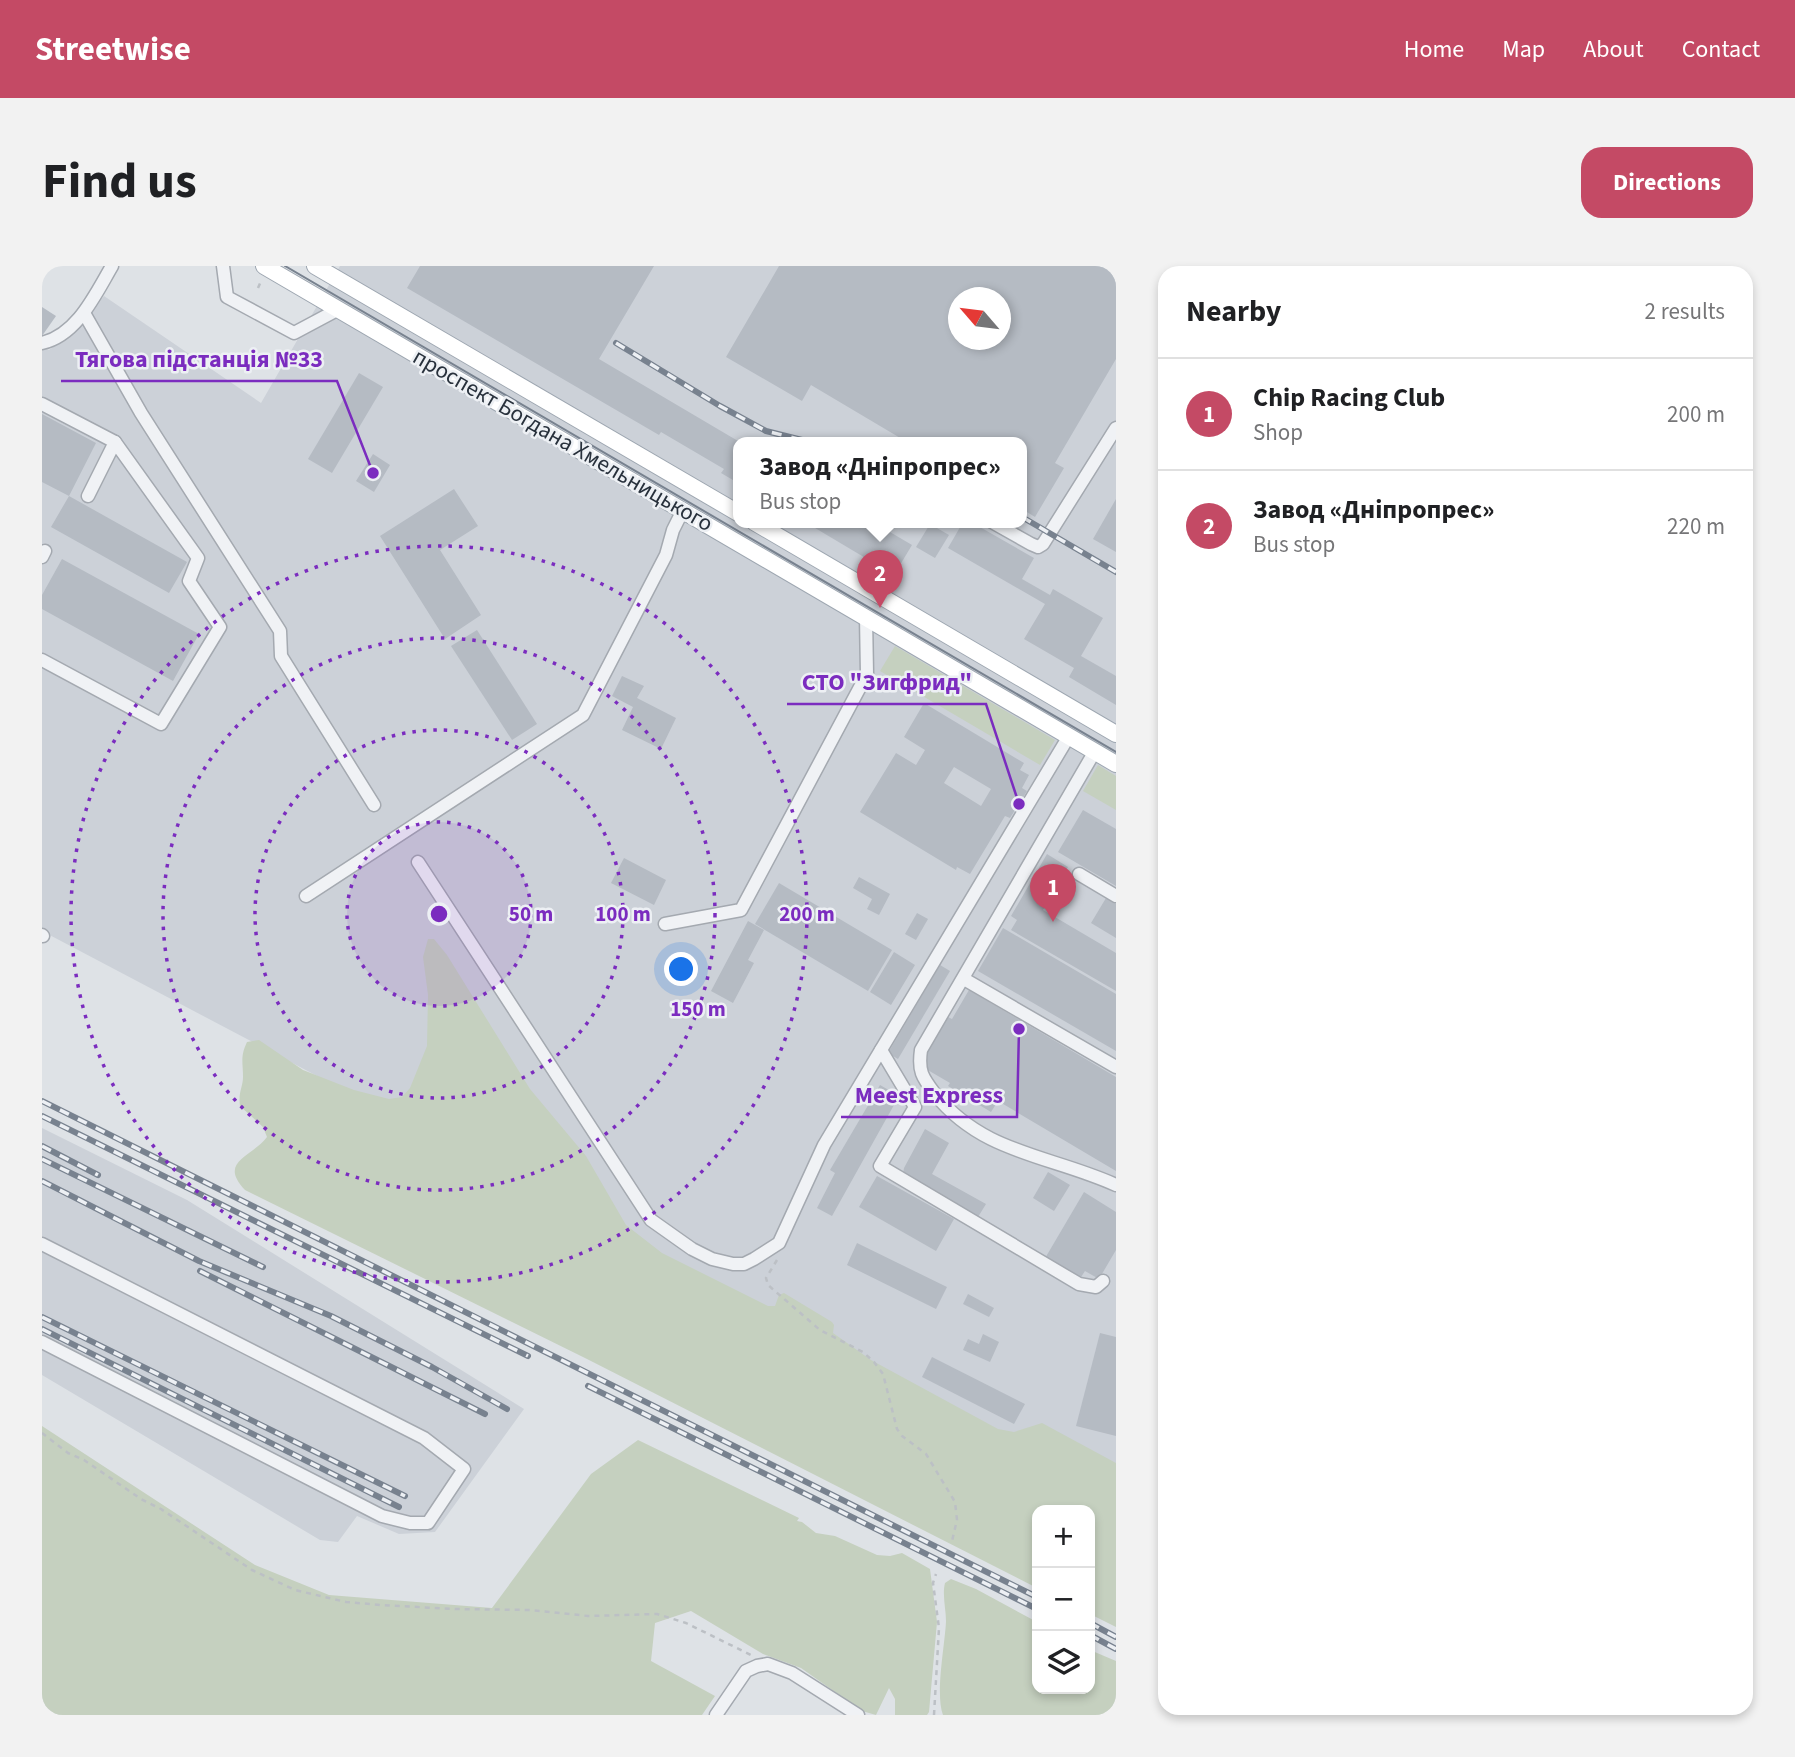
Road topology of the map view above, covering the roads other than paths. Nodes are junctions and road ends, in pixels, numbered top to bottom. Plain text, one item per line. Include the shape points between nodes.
1 (112, 266) edge
2 (223, 266) edge
3 (264, 266) edge
4 (306, 266) edge
5 (315, 266) edge
6 (295, 284) junction
7 (339, 309) junction
8 (84, 313) junction
9 (42, 343) edge
10 (42, 404) edge
11 (1116, 428) edge
12 (116, 442) junction
13 (1112, 443) edge
14 (88, 496) dead end
15 (683, 510) junction
16 (733, 510) edge
17 (764, 528) edge
18 (1003, 528) edge
19 (866, 617) junction
20 (42, 660) edge
21 (1116, 734) edge
22 (1069, 736) junction
23 (1095, 751) junction
24 (1116, 764) edge
25 (374, 805) dead end
26 (418, 862) dead end
27 (1079, 873) dead end
28 (306, 895) dead end
29 (1116, 896) edge
30 (665, 924) dead end
31 (964, 979) junction
32 (881, 1050) junction
33 (1116, 1067) edge
34 (1116, 1185) edge
35 (42, 1244) edge
36 (1102, 1281) dead end
37 (42, 1342) edge
38 (716, 1715) edge
39 (858, 1715) edge

1 - 8 lane
2 - 7 lane via 228,297 294,334
3 - 6 main road, проспект Богдана Хмельницького
4 - 6 main road
5 - 16 main road, проспект Богдана Хмельницького
6 - 7 main road, проспект Богдана Хмельницького
7 - 15 main road, проспект Богдана Хмельницького
8 - 9 lane via 67,331
8 - 25 lane via 141,413 280,631 281,656
10 - 12 lane
11 - 13 lane
12 - 14 lane
12 - 20 lane via 198,558 189,581 220,627 161,724
13 - 18 lane via 1043,544 1038,547
15 - 19 main road, проспект Богдана Хмельницького
15 - 28 lane via 666,555 583,715
17 - 21 main road
19 - 22 main road, проспект Богдана Хмельницького
19 - 30 lane via 867,674 741,910
22 - 23 main road, проспект Богдана Хмельницького
22 - 32 lane
23 - 24 main road, проспект Богдана Хмельницького
23 - 31 lane
26 - 32 lane via 651,1220 712,1259 744,1264 779,1243 824,1145
27 - 29 lane
31 - 33 lane
31 - 34 lane via 921,1050 919,1067 925,1082 951,1114 1002,1146
32 - 36 lane via 915,1107 880,1166 1079,1284 1097,1287
35 - 37 lane via 424,1438 464,1469 428,1522 382,1516
38 - 39 lane via 746,1671 768,1664 792,1673

